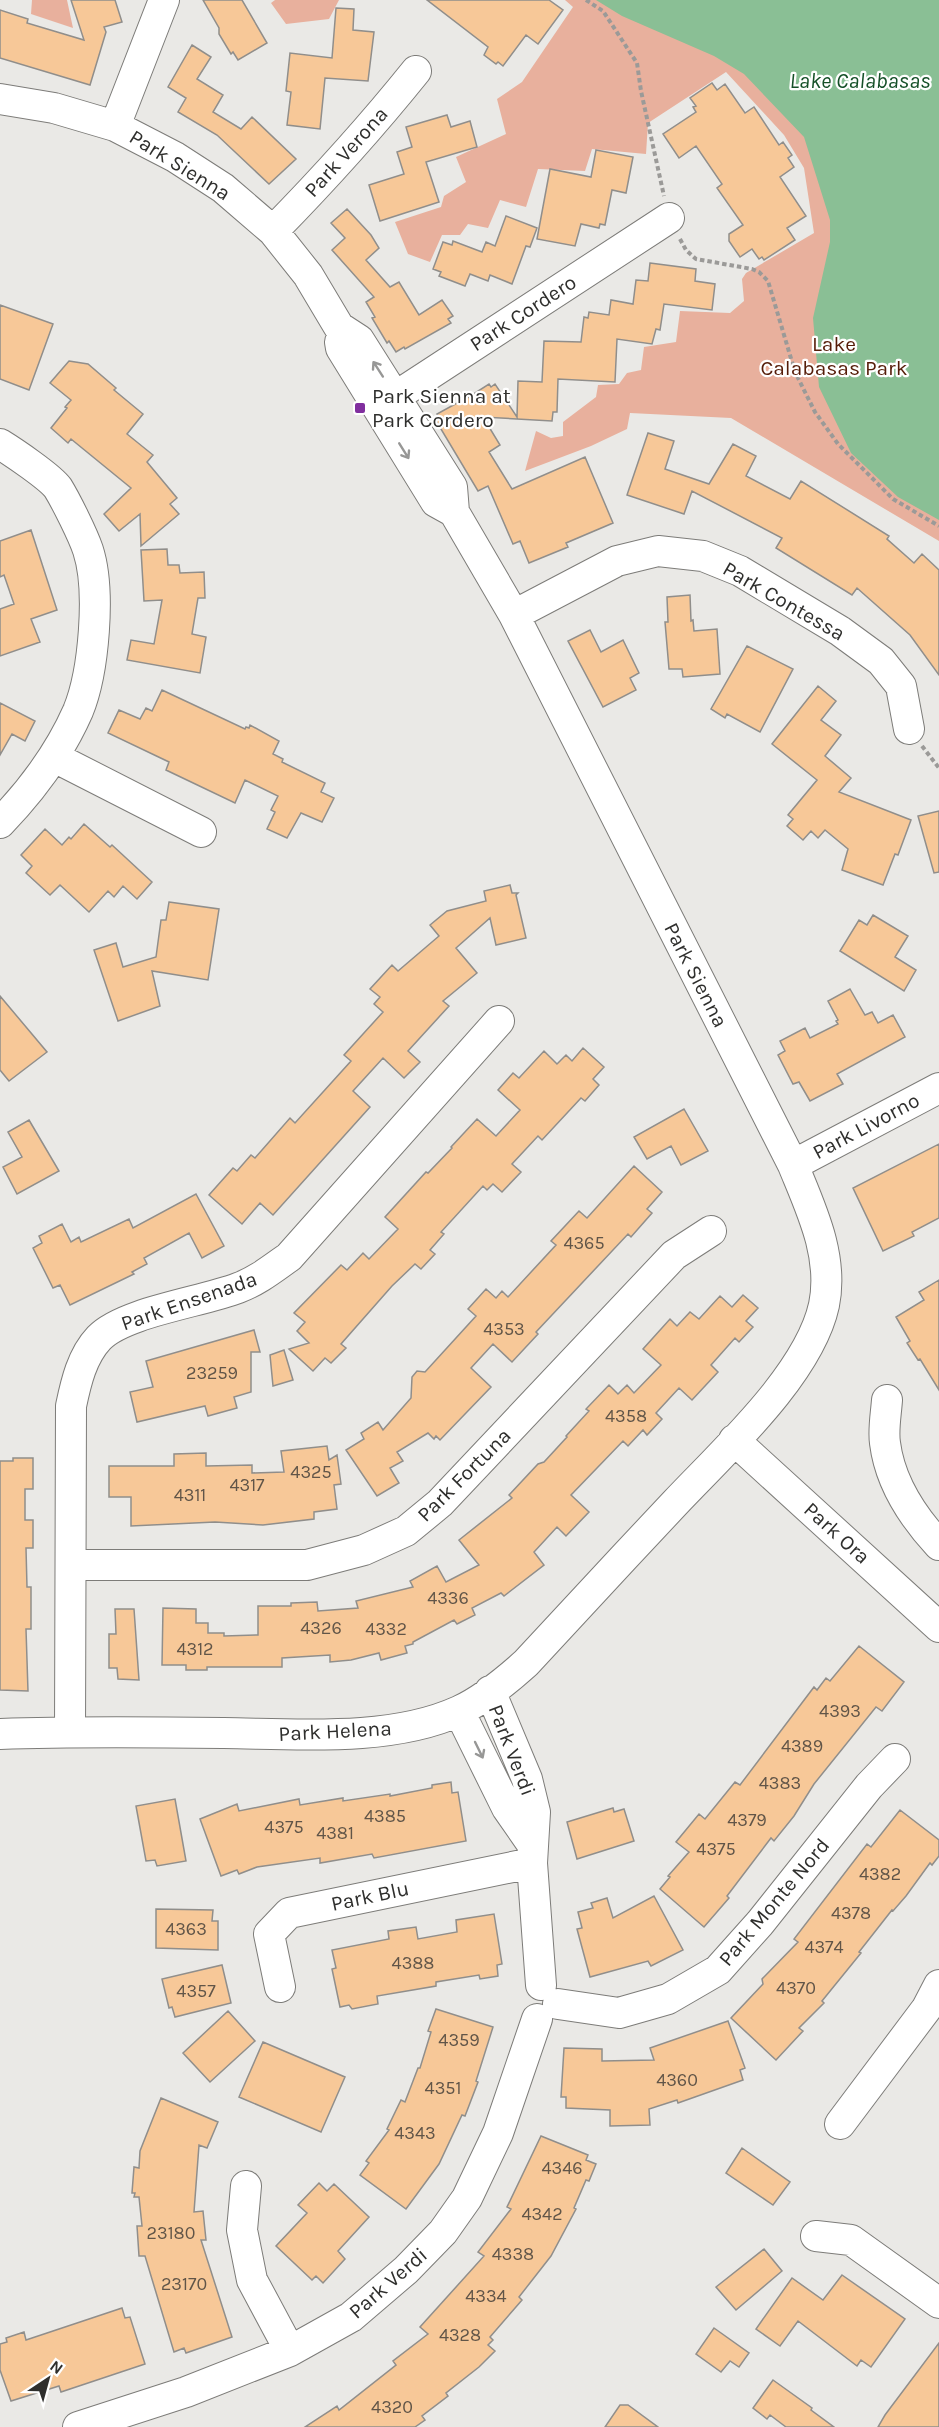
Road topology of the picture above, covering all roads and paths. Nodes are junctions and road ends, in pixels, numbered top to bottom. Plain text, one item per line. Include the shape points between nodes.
1 (164, 0) edge
2 (586, 0) edge
3 (416, 71) dead end
4 (0, 99) edge
5 (115, 126) junction
6 (669, 219) junction
7 (273, 231) junction
8 (387, 402) junction
9 (0, 444) edge
10 (939, 526) edge
11 (514, 615) junction
12 (909, 729) dead end
13 (54, 758) junction
14 (0, 823) edge
15 (201, 832) dead end
16 (499, 1021) dead end
17 (939, 1088) edge
18 (793, 1165) junction
19 (711, 1231) dead end
20 (887, 1400) dead end
21 (734, 1440) junction
22 (939, 1545) edge
23 (72, 1565) junction
24 (939, 1627) edge
25 (489, 1691) junction
26 (459, 1711) junction
27 (70, 1732) junction
28 (0, 1734) edge
29 (895, 1759) dead end
30 (532, 1853) junction
31 (939, 1985) edge
32 (280, 1987) dead end
33 (545, 2003) junction
34 (840, 2124) dead end
35 (246, 2186) dead end
36 (816, 2236) dead end
37 (939, 2303) edge
38 (290, 2351) junction
39 (134, 2419) edge
40 (78, 2427) edge

1 - 5 street
2 - 6 path via 603,11 637,63
3 - 7 street, Park Verona via 323,180
4 - 5 street, Park Sienna via 54,108
5 - 7 street, Park Sienna via 223,188
6 - 8 street, Park Cordero
6 - 10 path via 686,250 696,258 752,268 768,281 795,372 815,412 838,444 893,499
7 - 8 street, Park Sienna via 308,275 339,327 341,348
8 - 11 street, Park Sienna via 436,502 454,512
9 - 13 street via 57,487 88,550 95,600 93,648 78,710
11 - 12 street, Park Contessa via 617,561 658,551 703,556 750,577 840,630 881,661 901,686
11 - 18 street, Park Sienna
13 - 14 street via 24,799
13 - 15 street
16 - 23 street, Park Ensenada via 289,1257 263,1276 237,1288 120,1323 99,1338 76,1380 71,1406
17 - 18 street, Park Livorno
18 - 21 street, Park Sienna via 818,1226 826,1273 824,1304 813,1339 798,1366
19 - 23 street, Park Fortuna via 674,1255 440,1503 406,1531 364,1550 307,1565
20 - 22 street via 884,1442 897,1489
21 - 24 street, Park Ora
21 - 25 street, Park Helena via 526,1663
23 - 27 street, Park Ensenada
25 - 26 street, Park Helena
25 - 30 street, Park Verdi via 532,1795
26 - 27 street, Park Helena via 396,1729 335,1734
26 -> 30 street, Park Verdi
27 - 28 street, Park Helena
29 - 33 street, Park Monte Nord via 718,1970 668,1999 619,2013
30 - 32 street, Park Blu via 289,1913 269,1934
30 - 33 street, Park Verdi
31 - 34 street via 927,2008
33 - 38 street, Park Verdi via 498,2133 467,2198 443,2232 351,2317
35 - 38 street via 243,2230 252,2280
36 - 37 street via 851,2240
38 - 39 street, Park Verdi
39 - 40 street, Park Verdi

